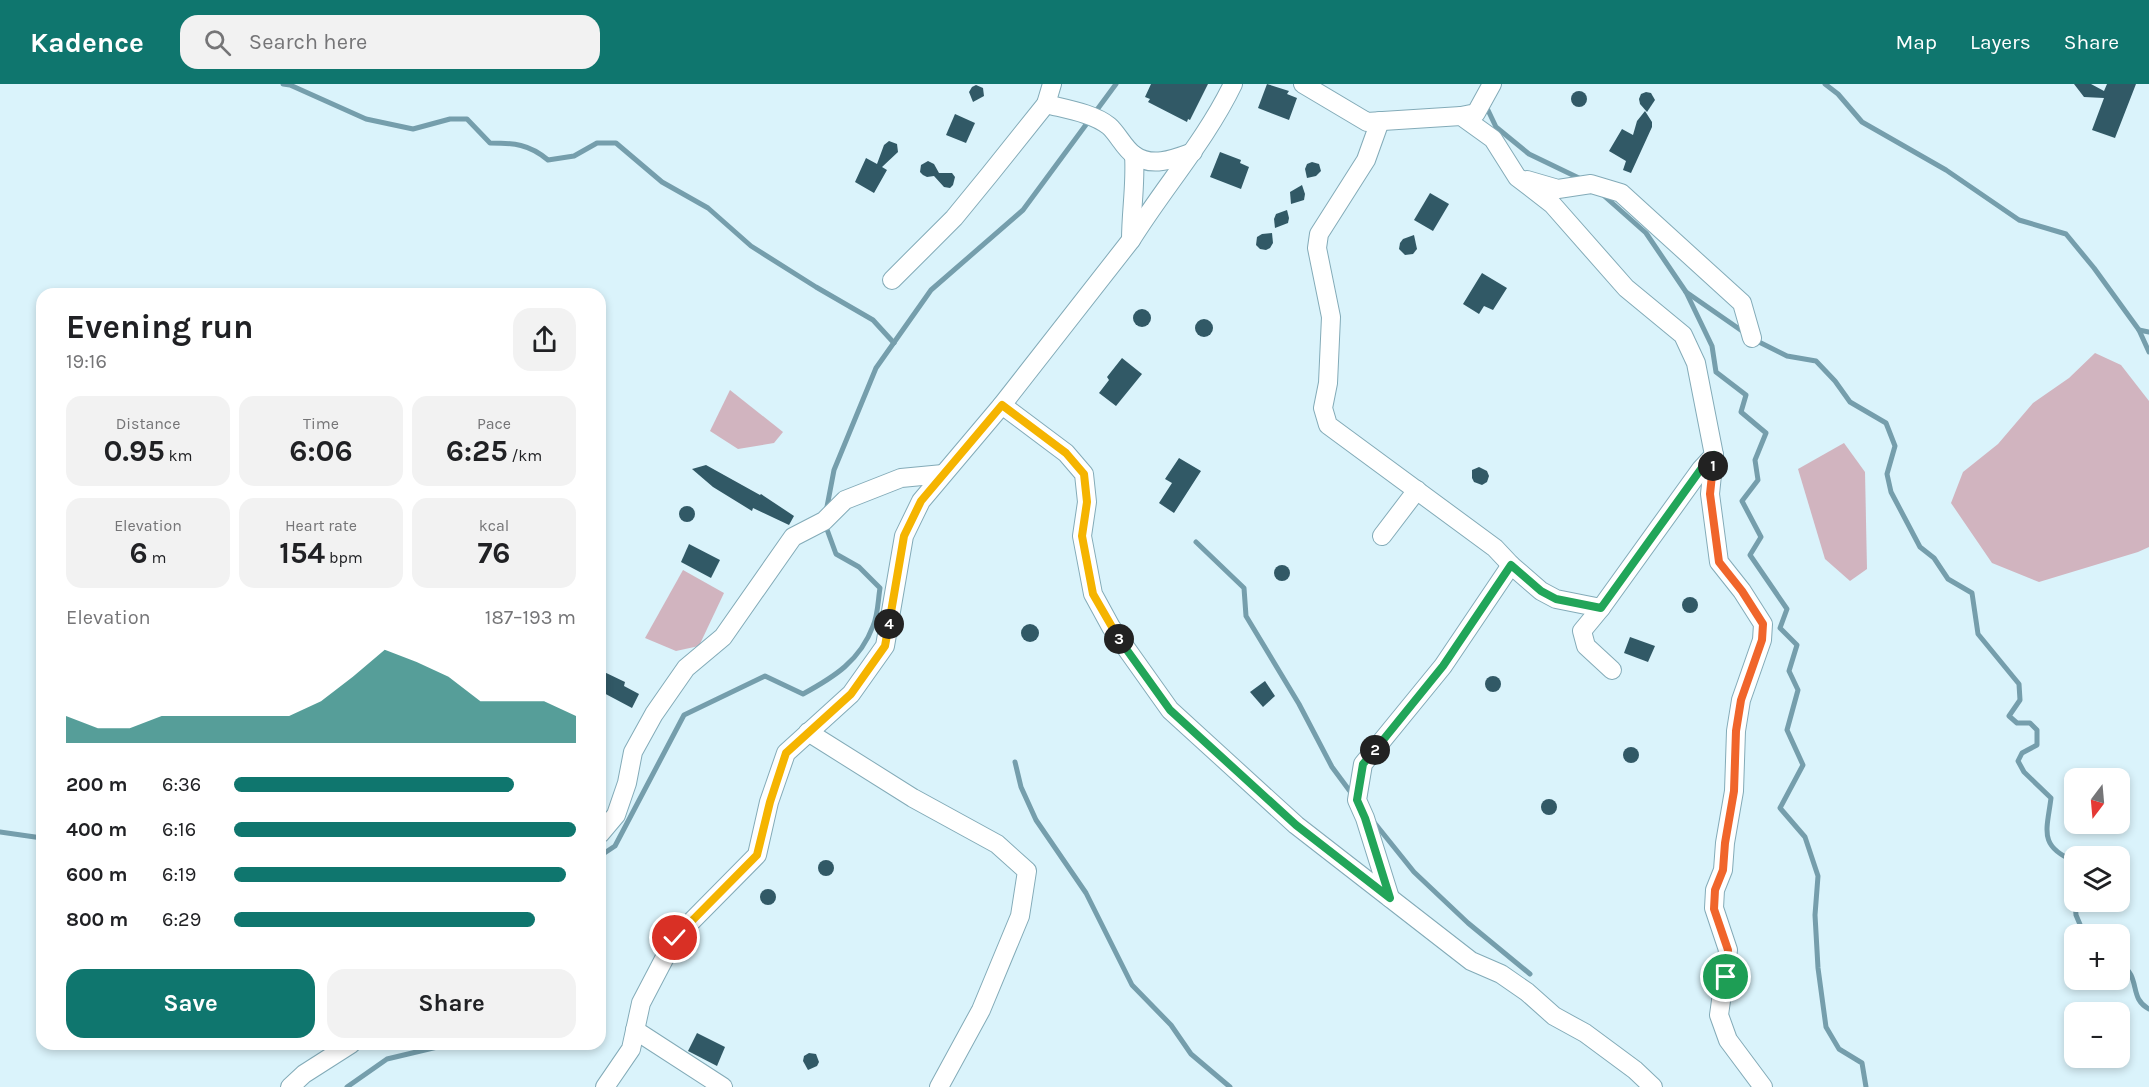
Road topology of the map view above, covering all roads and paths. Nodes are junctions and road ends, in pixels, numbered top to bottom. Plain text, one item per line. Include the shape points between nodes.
1 (1052, 84) edge
2 (1233, 84) edge
3 (1303, 84) edge
4 (1492, 84) edge
5 (1046, 104) junction
6 (1461, 116) junction
7 (1380, 121) junction
8 (1193, 152) junction
9 (1134, 155) junction
10 (1517, 177) junction
11 (1131, 240) junction
12 (892, 280) dead end
13 (1752, 338) dead end
14 (1002, 405) junction
15 (1714, 455) junction
16 (943, 474) junction
17 (1417, 490) junction
18 (1382, 536) dead end
19 (1511, 565) junction
20 (1601, 608) junction
21 (1612, 670) dead end
22 (808, 732) junction
23 (606, 827) edge
24 (1390, 898) junction
25 (635, 1030) junction
26 (342, 1050) edge
27 (290, 1087) edge
28 (605, 1087) edge
29 (723, 1087) edge
30 (939, 1087) edge
31 (1653, 1087) edge
32 (1763, 1087) edge

1 - 5 street
2 - 8 street
3 - 7 street via 1367,122
4 - 6 street via 1476,113
5 - 9 street via 1108,125
5 - 12 street via 954,218
6 - 7 street
6 - 10 street via 1493,139
7 - 17 street via 1366,160 1319,234 1317,248 1331,317 1323,408 1328,425
8 - 9 street via 1164,162
8 - 11 street
9 - 11 street
10 - 13 street via 1558,189 1591,184 1621,193 1742,303
10 - 15 street via 1552,204 1626,288 1683,335 1696,363
11 - 14 street
14 - 16 street
14 - 24 street via 1066,453 1084,474 1087,502 1082,536 1093,594 1111,627 1170,710 1296,825
15 - 20 street
15 - 32 street via 1710,494 1719,562 1763,624 1762,640 1741,700 1734,791 1723,870 1715,890 1714,909 1728,950 1719,1015 1728,1040
16 - 22 street via 921,501 904,536 885,646 851,694
16 - 23 street via 901,478 844,500 824,521 793,537 723,637 686,668 654,714 633,752 616,815
17 - 18 street
17 - 19 street via 1495,548
19 - 20 street via 1556,599
19 - 24 street via 1443,666 1363,764 1357,800
20 - 21 street via 1582,631 1586,646
22 - 25 street via 786,753 757,855 675,938 641,1003
22 - 30 street via 913,798 997,843 1027,871 1020,916 981,1010
24 - 31 street via 1471,960 1527,992
25 - 28 street via 631,1049
25 - 29 street
26 - 27 street

